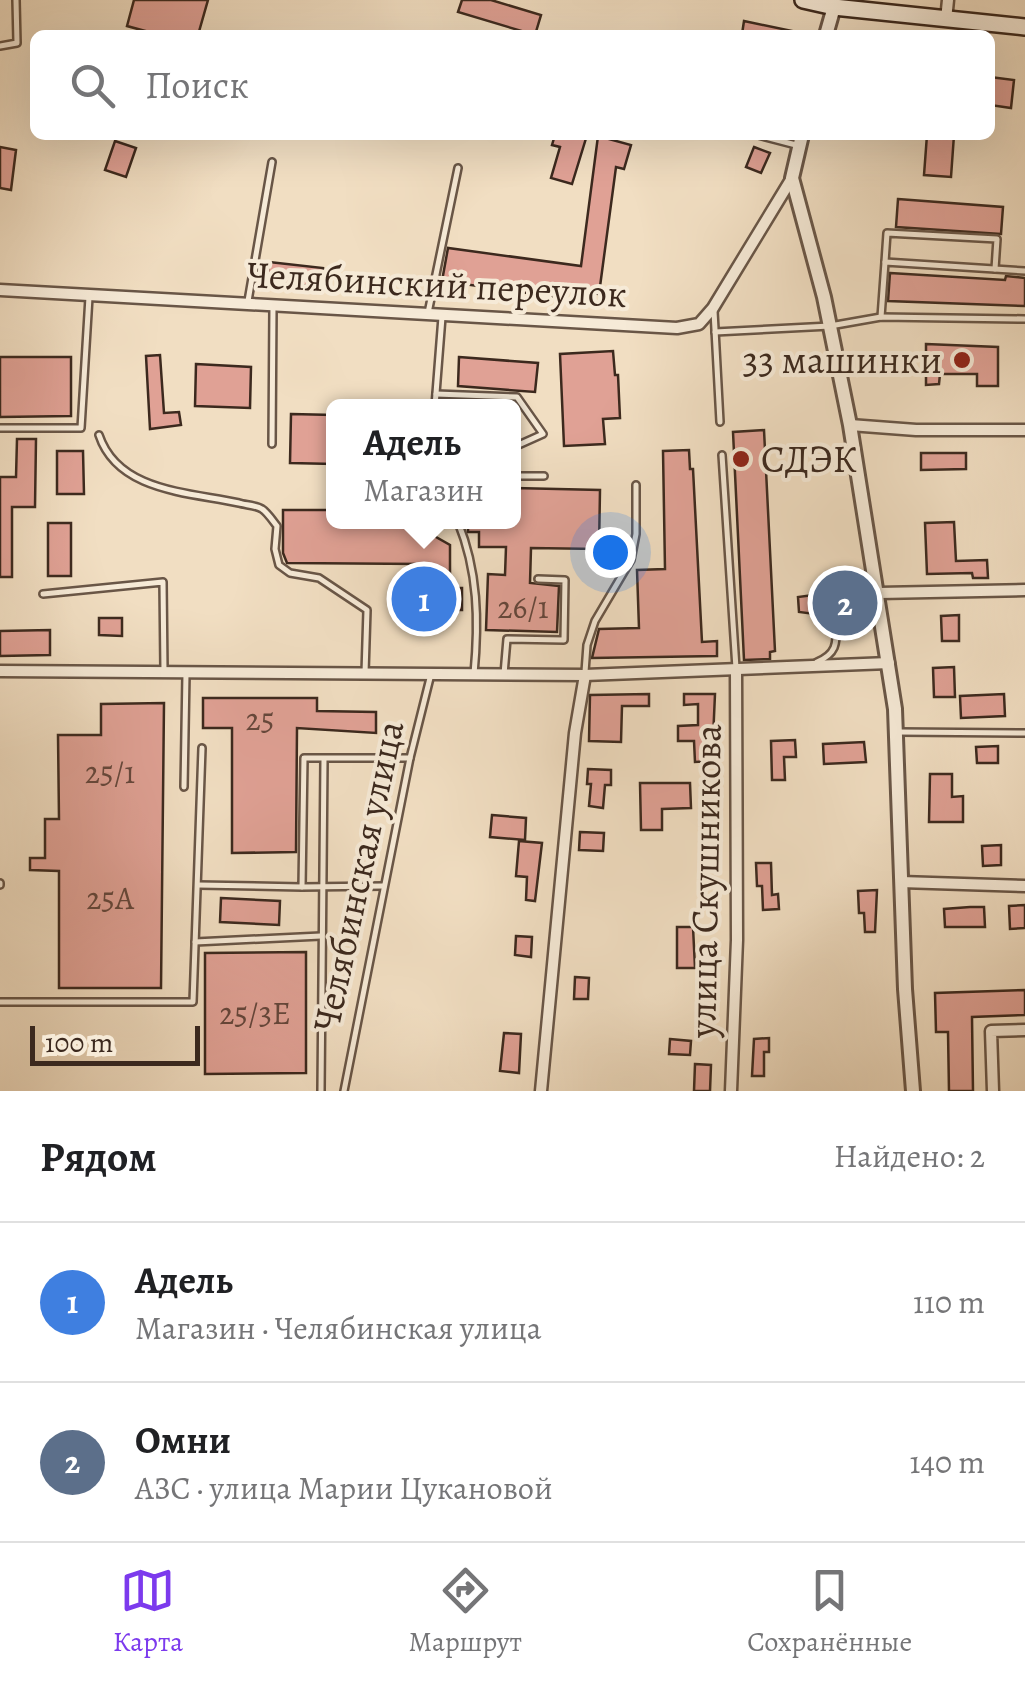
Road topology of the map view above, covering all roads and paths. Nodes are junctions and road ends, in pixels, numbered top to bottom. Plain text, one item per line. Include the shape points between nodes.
1 (16, 0) edge
2 (803, 0) edge
3 (948, 0) edge
4 (834, 6) junction
5 (946, 20) junction
6 (1025, 28) edge
7 (827, 30) edge
8 (0, 46) edge
9 (800, 140) edge
10 (272, 162) dead end
11 (458, 168) dead end
12 (792, 178) junction
13 (885, 262) junction
14 (995, 269) junction
15 (1025, 271) edge
16 (0, 290) edge
17 (89, 296) junction
18 (248, 304) junction
19 (273, 304) junction
20 (714, 308) junction
21 (428, 313) junction
22 (442, 314) junction
23 (881, 316) junction
24 (1025, 319) edge
25 (830, 326) junction
26 (715, 332) junction
27 (436, 394) junction
28 (435, 399) edge
29 (519, 399) edge
30 (521, 402) edge
31 (720, 422) dead end
32 (850, 426) junction
33 (0, 428) edge
34 (1025, 430) edge
35 (98, 436) dead end
36 (521, 443) edge
37 (272, 444) dead end
38 (722, 455) dead end
39 (521, 476) edge
40 (544, 476) dead end
41 (636, 486) dead end
42 (461, 529) edge
43 (538, 579) dead end
44 (1025, 590) edge
45 (879, 593) junction
46 (42, 594) dead end
47 (836, 625) dead end
48 (889, 663) junction
49 (806, 668) junction
50 (0, 670) edge
51 (164, 671) junction
52 (186, 671) junction
53 (736, 671) junction
54 (366, 673) junction
55 (431, 674) junction
56 (474, 674) junction
57 (504, 674) junction
58 (584, 675) junction
59 (896, 732) junction
60 (1025, 733) edge
61 (202, 748) dead end
62 (324, 758) junction
63 (410, 758) junction
64 (184, 787) dead end
65 (901, 882) junction
66 (198, 885) junction
67 (302, 886) junction
68 (322, 886) junction
69 (384, 886) junction
70 (1025, 886) edge
71 (321, 936) junction
72 (195, 942) junction
73 (0, 1002) edge
74 (1025, 1030) edge
75 (321, 1091) edge
76 (344, 1091) edge
77 (541, 1091) edge
78 (731, 1091) edge
79 (913, 1091) edge
80 (993, 1091) edge

1 - 8 lane via 16,44
2 - 4 main road
3 - 5 street
4 - 5 main road
4 - 7 street
5 - 6 main road
9 - 12 street
10 - 18 lane
11 - 21 lane
12 - 20 street
12 - 25 street
13 - 14 lane
13 - 14 lane via 887,233 996,239
13 - 23 lane
14 - 15 lane
16 - 17 street, Челябинский переулок
17 - 18 street, Челябинский переулок
17 - 33 lane via 81,428
18 - 19 street, Челябинский переулок
19 - 21 street, Челябинский переулок
19 - 37 lane
20 - 22 street, Челябинский переулок via 698,324 677,328
20 - 26 lane
21 - 22 street, Челябинский переулок
22 - 27 lane
23 - 24 lane
23 - 25 lane
25 - 26 lane
25 - 32 street
26 - 31 lane
27 - 28 lane
27 - 29 lane
30 - 36 lane via 543,434
32 - 34 street
32 - 45 street
35 - 54 lane via 104,454 132,476 165,490 262,509 277,526 279,566 318,578 366,610
38 - 53 lane
39 - 40 lane
41 - 58 lane via 630,560 596,621
42 - 56 lane via 477,608
43 - 57 lane via 565,580 564,640 507,639
44 - 45 street
45 - 48 street
46 - 51 lane via 163,582
47 - 49 lane via 837,645
48 - 49 street, Челябинская улица
48 - 59 street
49 - 53 street, Челябинская улица
50 - 51 street, Челябинская улица
51 - 52 street, Челябинская улица
52 - 54 street, Челябинская улица
52 - 64 lane
53 - 58 street, Челябинская улица
53 - 78 street, улица Скушникова via 738,940
54 - 55 street, Челябинская улица
55 - 56 street, Челябинская улица
55 - 63 lane, Челябинская улица
56 - 57 street, Челябинская улица
57 - 58 street, Челябинская улица
58 - 77 street
59 - 60 lane
59 - 65 street
61 - 66 lane
62 - 63 lane
62 - 67 lane via 304,758
62 - 68 lane
63 - 69 lane, Челябинская улица
65 - 70 street
65 - 79 street
66 - 67 lane
66 - 72 lane
67 - 68 lane
68 - 69 lane
68 - 71 lane
69 - 76 lane, Челябинская улица
71 - 72 lane
71 - 75 lane
72 - 73 lane via 192,1002
74 - 80 street via 991,1030

